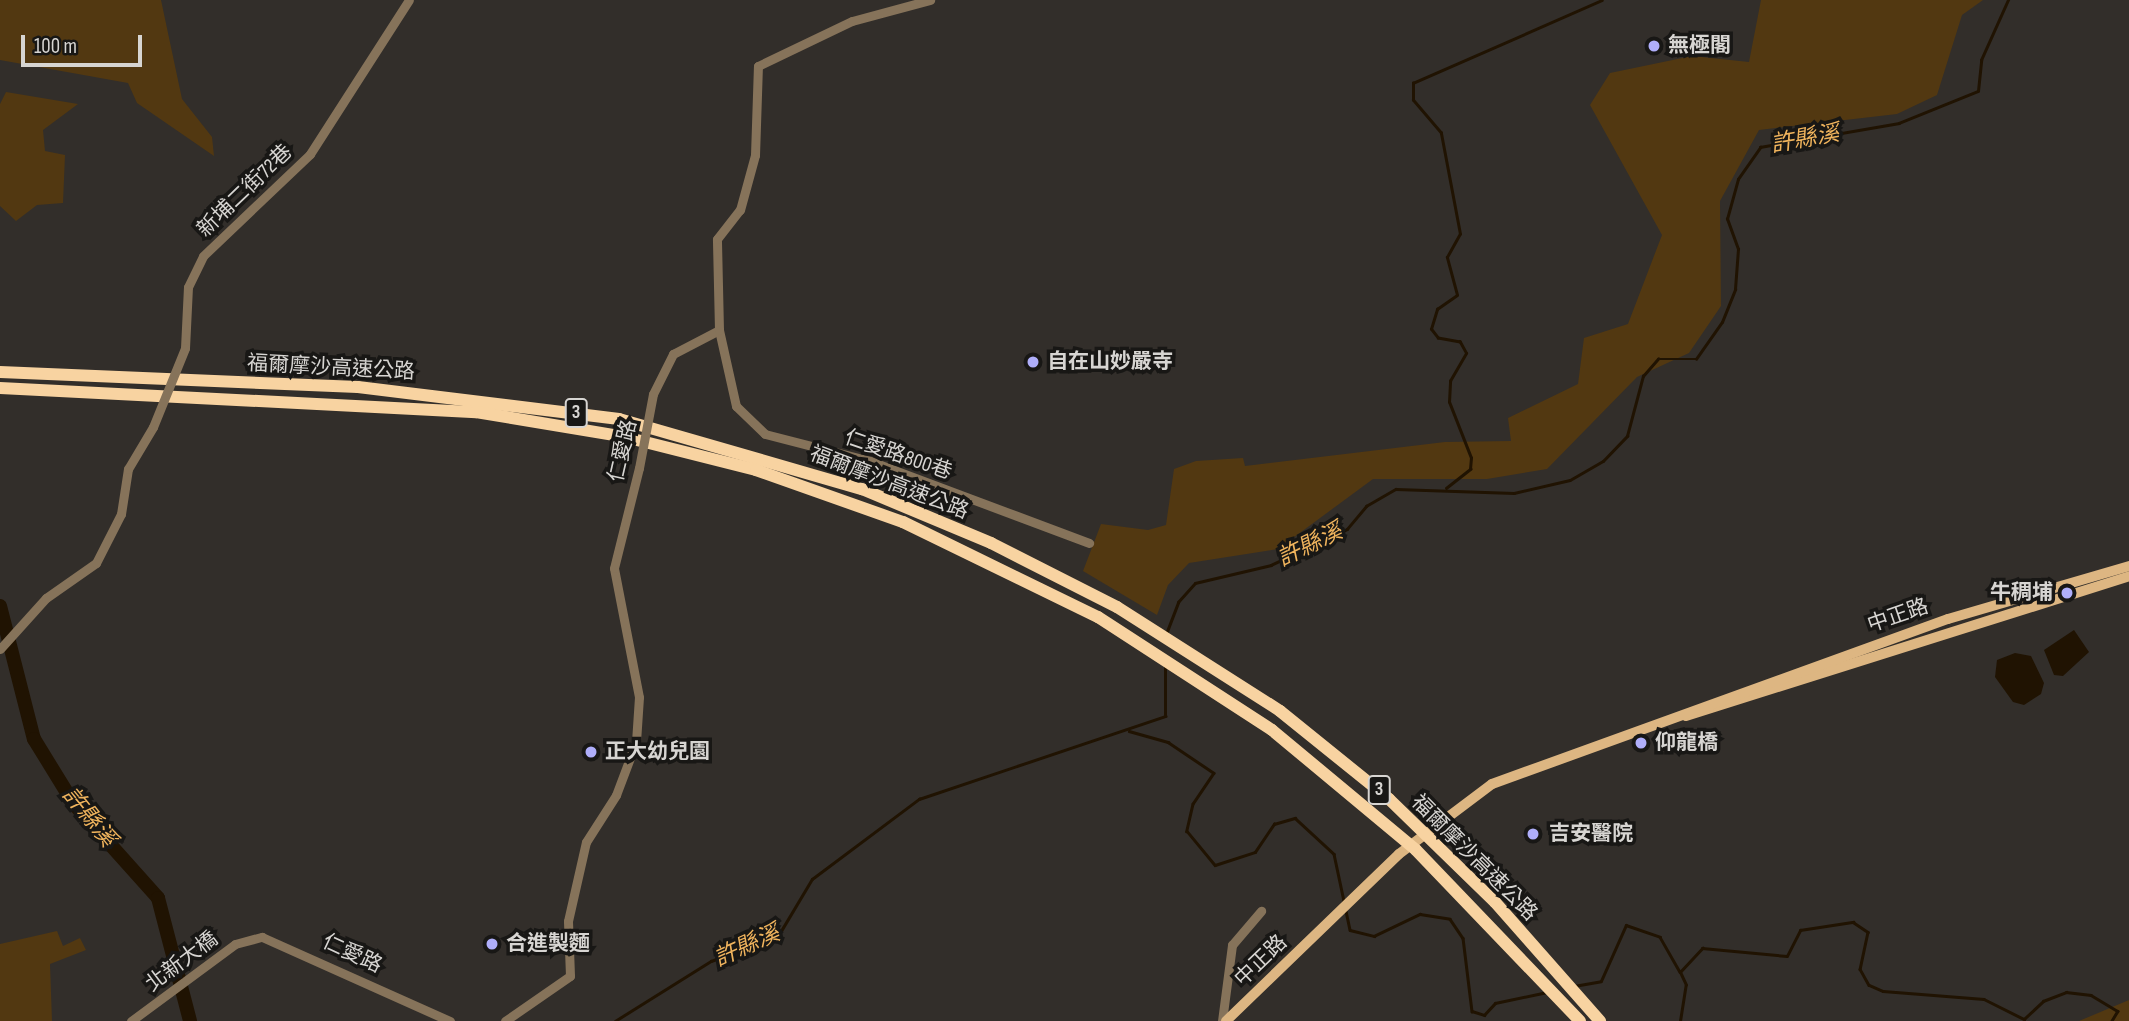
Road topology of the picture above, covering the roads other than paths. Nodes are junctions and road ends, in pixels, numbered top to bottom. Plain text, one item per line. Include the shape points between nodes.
1 (409, 0) edge
2 (930, 0) edge
3 (719, 330) junction
4 (0, 372) edge
5 (0, 388) edge
6 (1089, 542) dead end
7 (2129, 566) edge
8 (2129, 576) edge
9 (0, 649) edge
10 (1686, 716) junction
11 (1261, 911) dead end
12 (235, 944) joint
13 (131, 1021) edge
14 (450, 1021) edge
15 (505, 1021) edge
16 (1224, 1021) edge
17 (1580, 1021) edge
18 (1600, 1021) edge

1 - 9 street, 新埔二街72巷, bridge via 310,154 202,256 188,287 185,348 153,427 128,469 121,514 96,563 46,598
2 - 3 street via 852,22 758,65 755,155 740,209 717,239
3 - 6 street, 仁愛路800巷 via 736,406 765,434 870,461
3 - 15 street, 仁愛路, bridge via 673,354 653,394 614,568 639,697 636,742 616,794 586,842 568,921 570,976
4 - 18 highway, 福爾摩沙高速公路 / 3, bridge via 358,387 619,419 862,489 991,543 1117,607 1280,711 1389,799 1495,902
5 - 17 highway, 福爾摩沙高速公路 / 3, bridge via 476,412 625,437 756,470 903,522 1098,617 1272,730 1416,850
7 - 10 main road, 中正路 via 1948,618
8 - 10 main road, 中正路
10 - 16 main road, 中正路 via 1492,785 1383,870
11 - 16 street via 1232,944
12 - 13 street, 北新大橋
12 - 14 street, 仁愛路 via 262,937 298,948

